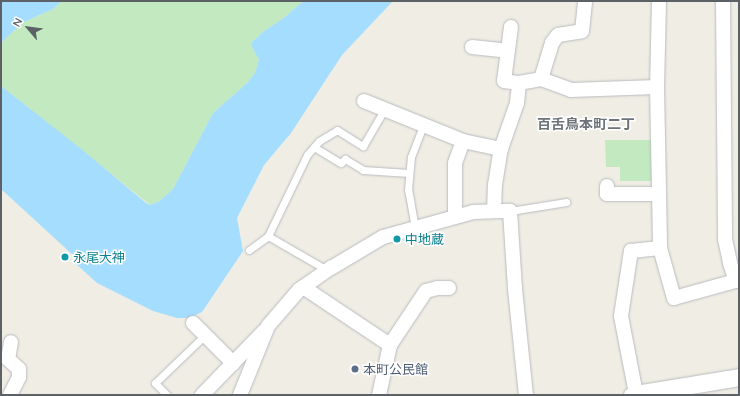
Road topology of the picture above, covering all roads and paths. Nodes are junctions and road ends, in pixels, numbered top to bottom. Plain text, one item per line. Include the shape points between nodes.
1 (585, 1) edge
2 (659, 1) edge
3 (723, 1) edge
4 (511, 27) dead end
5 (472, 47) dead end
6 (508, 51) junction
7 (540, 80) junction
8 (519, 83) junction
9 (657, 87) junction
10 (364, 101) dead end
11 (384, 110) junction
12 (423, 125) junction
13 (463, 141) junction
14 (314, 147) junction
15 (501, 149) junction
16 (410, 173) junction
17 (607, 186) dead end
18 (659, 194) junction
19 (566, 202) dead end
20 (494, 211) junction
21 (510, 211) junction
22 (455, 216) junction
23 (415, 228) junction
24 (268, 236) junction
25 (660, 248) junction
26 (249, 250) dead end
27 (328, 270) junction
28 (738, 281) edge
29 (303, 287) junction
30 (449, 288) dead end
31 (193, 323) dead end
32 (268, 326) junction
33 (205, 335) junction
34 (11, 342) dead end
35 (390, 345) junction
36 (233, 363) junction
37 (739, 377) edge
38 (634, 394) edge
39 (10, 395) edge
40 (167, 395) edge
41 (202, 395) edge
42 (240, 395) edge
43 (379, 395) edge
44 (526, 395) edge

1 - 7 street via 582,32 558,35 554,39
2 - 9 street
3 - 28 street via 725,239 730,262
4 - 6 street
5 - 6 street
6 - 8 street via 504,81
7 - 8 street
7 - 9 street via 571,90
8 - 15 street via 517,103
9 - 18 street
10 - 11 street
11 - 12 street
11 - 14 lane via 363,146 336,130
12 - 13 street
12 - 16 lane via 412,157
13 - 15 street
13 - 22 street via 455,163
14 - 16 lane via 341,163 345,159 363,170
14 - 24 lane via 307,156
15 - 20 street
16 - 23 lane via 408,190
17 - 18 street via 607,194
18 - 25 street
19 - 21 lane
20 - 21 street
20 - 22 street
21 - 44 street
22 - 23 street
23 - 27 street via 383,237
24 - 26 lane
24 - 27 lane
25 - 28 street via 674,298
25 - 38 street via 631,251 621,316
27 - 29 street
29 - 32 street
29 - 35 street
30 - 35 street via 426,291
31 - 33 street
32 - 36 street
32 - 42 street
33 - 36 street
33 - 40 lane via 155,383
34 - 39 street via 8,359 19,369 19,377
35 - 43 street
36 - 41 street
37 - 38 street via 697,387

